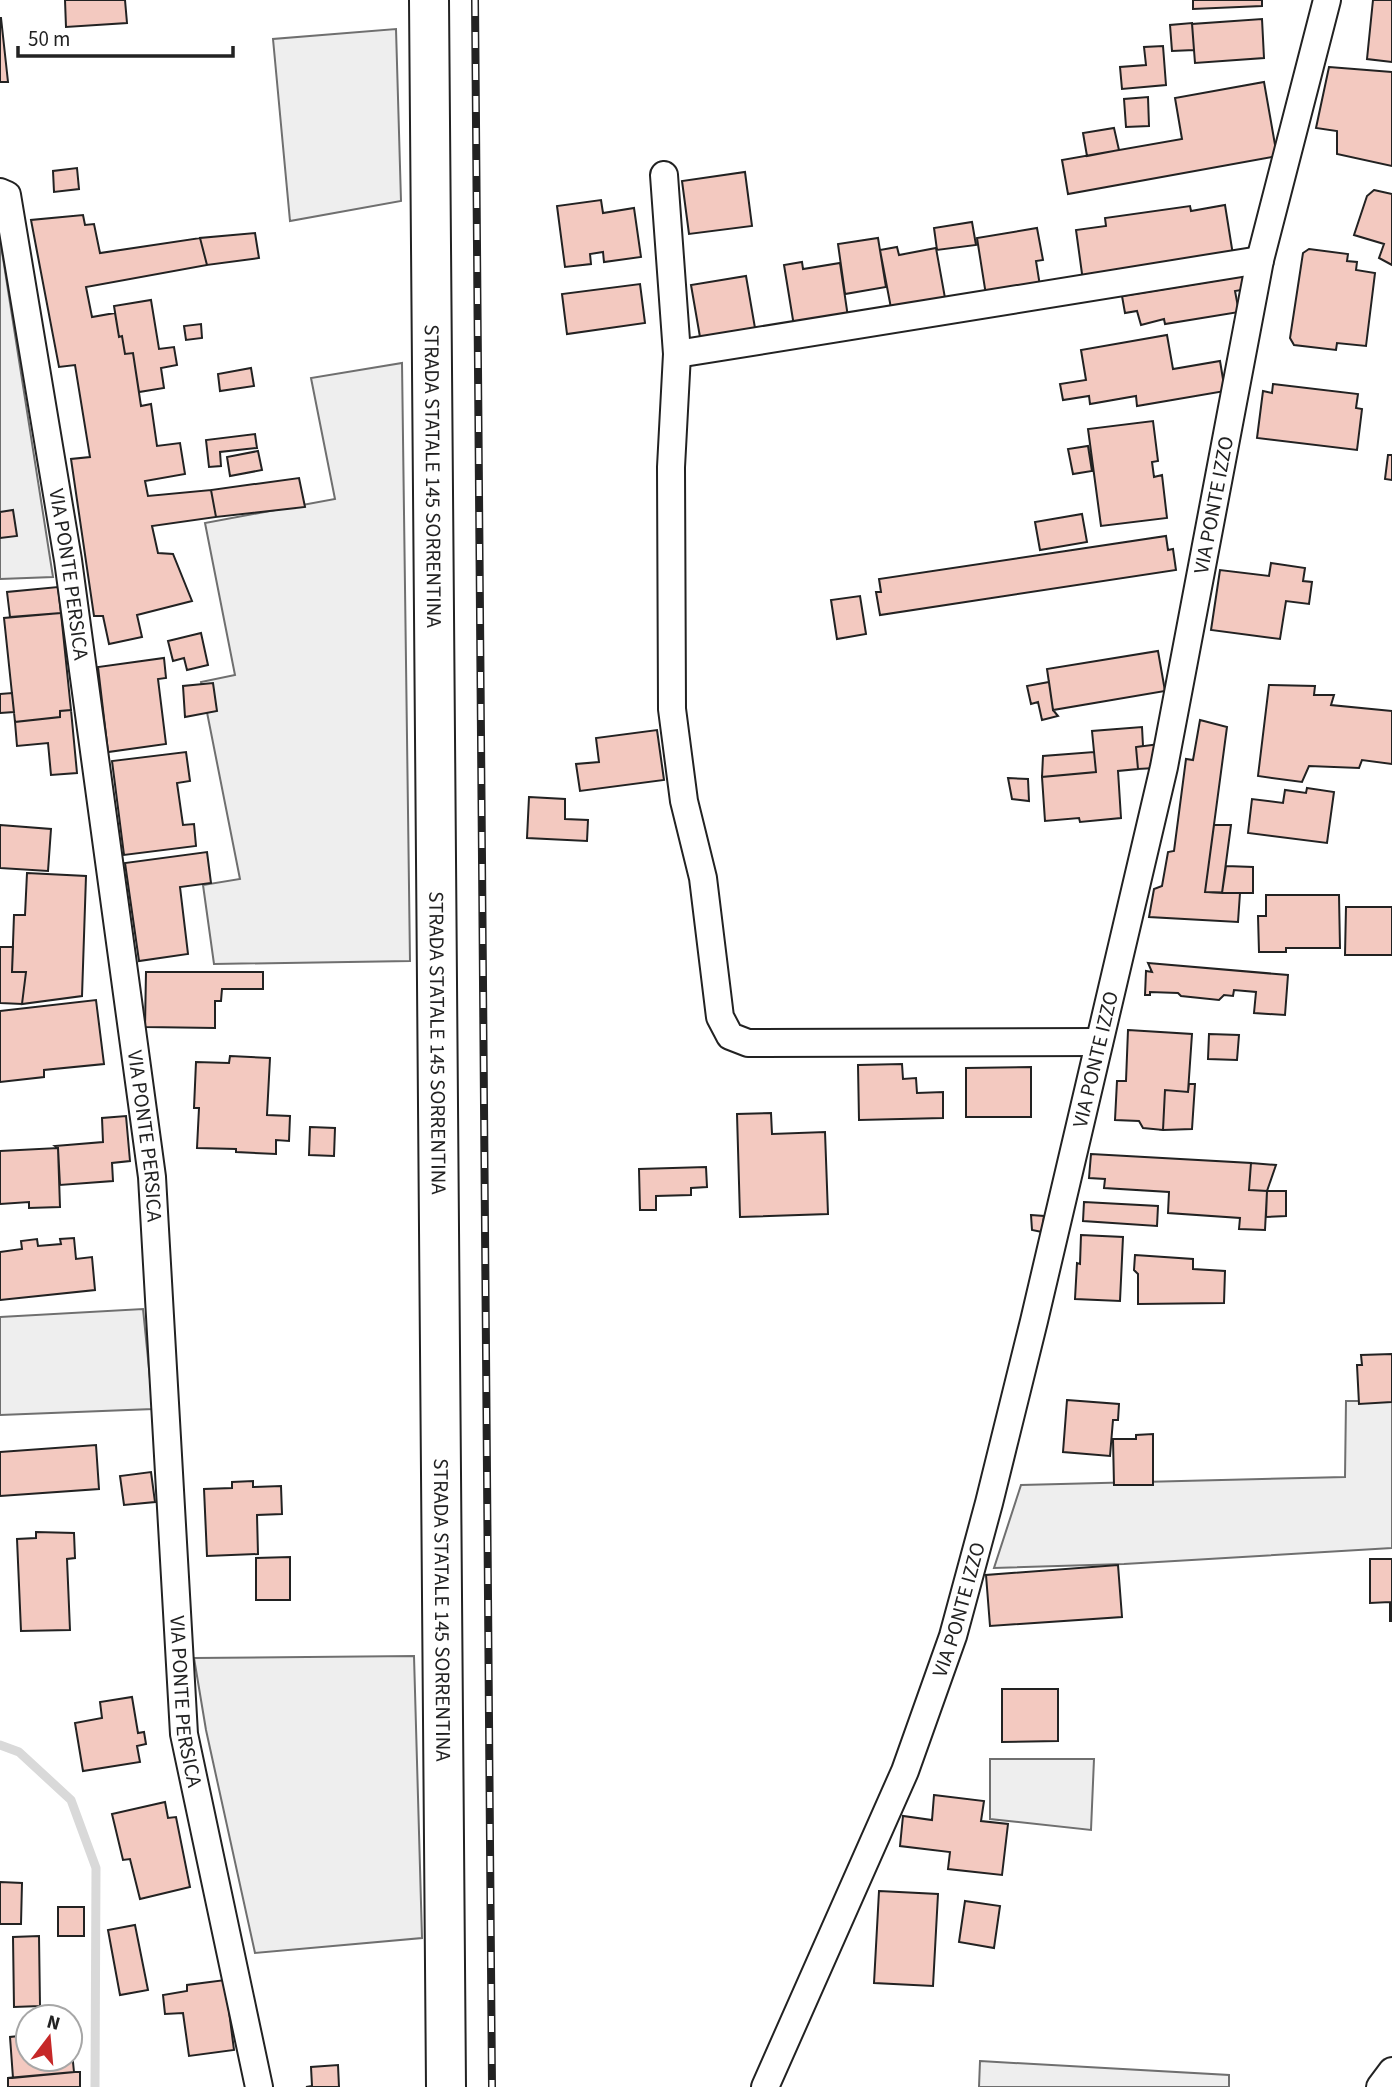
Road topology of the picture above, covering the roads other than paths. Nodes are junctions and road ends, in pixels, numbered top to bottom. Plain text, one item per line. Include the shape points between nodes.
1 (429, 0) edge
2 (1328, 0) edge
3 (664, 175) dead end
4 (0, 192) edge
5 (1260, 260) junction
6 (677, 354) junction
7 (1099, 1042) junction
8 (1392, 2071) edge
9 (259, 2087) edge
10 (446, 2087) edge
11 (765, 2087) edge
12 (1380, 2087) edge

1 - 10 highway, STRADA STATALE 145 SORRENTINA
2 - 5 street, VIA PONTE IZZO
3 - 6 street
4 - 9 street, VIA PONTE PERSICA via 7,195 68,560 152,1177 184,1734
5 - 6 street
5 - 7 street, VIA PONTE IZZO via 1164,767
6 - 7 street via 671,467 672,709 684,801 703,878 720,1017 730,1036 748,1043
7 - 11 street, VIA PONTE IZZO via 953,1636 905,1771
8 - 12 street

